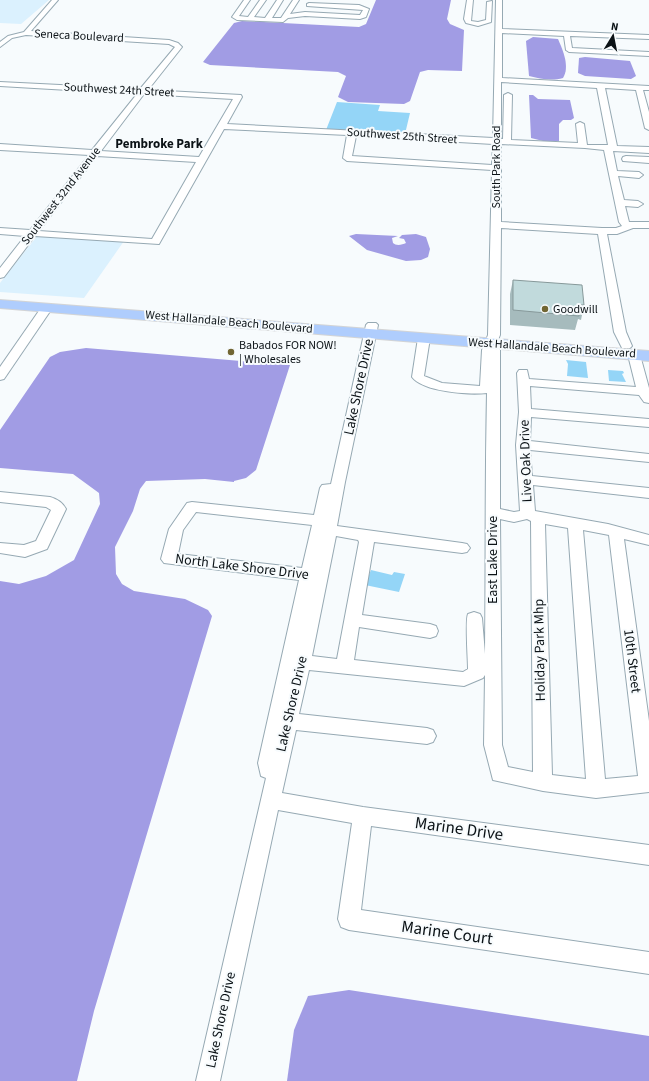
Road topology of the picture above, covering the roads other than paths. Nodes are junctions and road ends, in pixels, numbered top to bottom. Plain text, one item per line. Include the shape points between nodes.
1 (55, 0) edge
2 (247, 0) edge
3 (263, 0) edge
4 (280, 0) edge
5 (296, 0) edge
6 (470, 0) edge
7 (490, 0) edge
8 (499, 0) edge
9 (311, 3) edge
10 (305, 14) junction
11 (286, 17) junction
12 (250, 19) junction
13 (267, 20) junction
14 (26, 33) junction
15 (501, 35) junction
16 (567, 36) dead end
17 (606, 38) dead end
18 (646, 38) edge
19 (176, 44) joint
20 (0, 45) edge
21 (608, 52) junction
22 (649, 53) edge
23 (508, 77) junction
24 (498, 80) junction
25 (0, 84) edge
26 (601, 87) junction
27 (639, 88) junction
28 (649, 88) edge
29 (143, 91) junction
30 (580, 124) dead end
31 (222, 126) junction
32 (649, 128) edge
33 (352, 133) junction
34 (497, 142) junction
35 (507, 142) junction
36 (0, 146) edge
37 (586, 147) junction
38 (649, 150) edge
39 (610, 152) junction
40 (95, 153) junction
41 (202, 160) junction
42 (649, 160) edge
43 (497, 168) junction
44 (614, 173) junction
45 (639, 175) dead end
46 (620, 203) junction
47 (638, 204) dead end
48 (649, 225) edge
49 (496, 226) junction
50 (627, 226) junction
51 (0, 231) edge
52 (602, 231) junction
53 (32, 233) junction
54 (0, 275) edge
55 (0, 296) edge
56 (0, 304) edge
57 (47, 307) junction
58 (209, 317) junction
59 (367, 330) junction
60 (424, 338) junction
61 (491, 342) junction
62 (649, 349) edge
63 (636, 355) edge
64 (649, 365) edge
65 (0, 376) edge
66 (647, 395) edge
67 (524, 412) junction
68 (649, 423) edge
69 (523, 445) junction
70 (649, 458) edge
71 (526, 480) junction
72 (649, 493) edge
73 (0, 497) edge
74 (493, 512) junction
75 (533, 516) junction
76 (327, 524) junction
77 (575, 524) junction
78 (612, 530) junction
79 (364, 535) junction
80 (649, 540) edge
81 (0, 548) edge
82 (462, 548) dead end
83 (315, 576) junction
84 (474, 618) dead end
85 (352, 620) junction
86 (430, 631) dead end
87 (297, 666) junction
88 (344, 666) junction
89 (282, 720) junction
90 (427, 736) dead end
91 (500, 774) joint
92 (543, 782) junction
93 (596, 789) junction
94 (270, 800) junction
95 (363, 816) junction
96 (649, 855) edge
97 (649, 962) edge
98 (208, 1081) edge

1 - 14 street, Seneca Boulevard
2 - 12 street via 235,17
3 - 12 street
4 - 13 street
5 - 11 street
6 - 7 street via 468,22 480,24 489,21
8 - 15 street, South Park Road
9 - 10 street
9 - 10 street via 366,9 364,16 360,17
10 - 11 street
11 - 13 street via 281,20
12 - 13 street
14 - 19 street, Seneca Boulevard
14 - 20 street via 10,37
15 - 18 street
15 - 24 street, South Park Road
16 - 21 street via 569,50
17 - 21 street
18 - 22 street
19 - 29 street, Southwest 32nd Avenue via 179,47
21 - 22 street
23 - 24 street
23 - 26 street via 554,87
23 - 35 street
24 - 34 street, South Park Road
25 - 29 street, Southwest 24th Street
26 - 27 street
26 - 39 street
27 - 28 street
27 - 32 street
29 - 31 street, Southwest 24th Street via 238,97
29 - 40 street, Southwest 32nd Avenue
30 - 37 street
31 - 33 street, Southwest 25th Street
31 - 41 street
33 - 34 street, Southwest 25th Street
33 - 43 street via 347,158
34 - 35 street, Southwest 25th Street
34 - 43 street, South Park Road
35 - 37 street, Southwest 25th Street
36 - 40 street
37 - 39 street, Southwest 25th Street
38 - 39 street
39 - 42 street
39 - 44 street
40 - 41 street
40 - 53 street, Southwest 32nd Avenue
41 - 53 street via 156,242
43 - 49 street, South Park Road
44 - 45 street
44 - 46 street
46 - 47 street
46 - 50 street
48 - 50 street
49 - 52 street
49 - 61 street, South Park Road
50 - 52 street via 617,231
51 - 53 street
52 - 63 street via 620,332
53 - 54 street, Southwest 32nd Avenue
55 - 58 main road, West Hallandale Beach Boulevard
56 - 57 main road, West Hallandale Beach Boulevard
57 - 58 main road, West Hallandale Beach Boulevard
57 - 65 street
58 - 59 main road, West Hallandale Beach Boulevard
58 - 59 main road, West Hallandale Beach Boulevard via 285,322 302,320
59 - 60 main road, West Hallandale Beach Boulevard
59 - 61 main road, West Hallandale Beach Boulevard
59 - 76 street, Lake Shore Drive
60 - 61 main road, West Hallandale Beach Boulevard
60 - 61 street via 418,377 447,388 486,390 488,350
61 - 63 main road, West Hallandale Beach Boulevard
61 - 74 street, East Lake Drive via 494,350
62 - 63 main road via 637,352
63 - 64 street
63 - 66 street
66 - 67 street, Live Oak Drive via 524,378
67 - 68 street
67 - 69 street, Live Oak Drive
69 - 70 street
69 - 71 street, Live Oak Drive
71 - 72 street
71 - 75 street, Live Oak Drive
73 - 81 street via 50,502 59,509 42,545 25,550
74 - 75 street via 514,517
74 - 91 street, East Lake Drive via 493,745
75 - 77 street, Live Oak Drive
75 - 92 street, Holiday Park Mhp
76 - 79 street
76 - 83 street, Lake Shore Drive
76 - 83 street, North Lake Shore Drive via 192,507 176,529 169,559
77 - 78 street, Live Oak Drive
77 - 93 street
78 - 80 street, Live Oak Drive
78 - 93 street, 10th Street via 648,784
79 - 82 street
79 - 85 street via 367,542
83 - 87 street, Lake Shore Drive
84 - 88 street via 476,673 464,680
85 - 86 street
85 - 88 street
87 - 88 street
87 - 89 street, Lake Shore Drive
89 - 90 street
89 - 94 street, Lake Shore Drive via 267,763 268,770 276,772
91 - 92 street, 10th Street
92 - 93 street, 10th Street
94 - 95 street, Marine Drive
94 - 98 street, Lake Shore Drive
95 - 96 street, Marine Drive
95 - 97 street, Marine Court via 349,919

